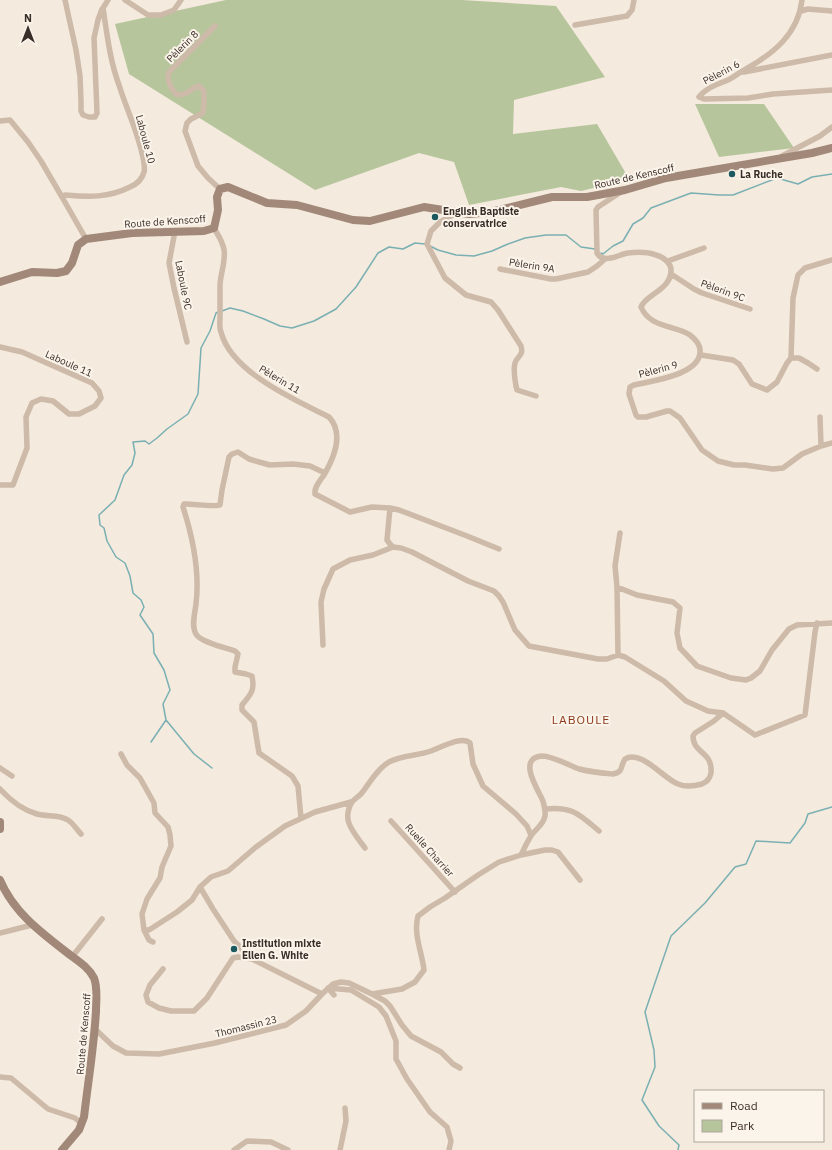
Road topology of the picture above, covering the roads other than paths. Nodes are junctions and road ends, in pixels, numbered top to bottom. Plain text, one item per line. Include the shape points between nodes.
1 (65, 0) edge
2 (107, 0) edge
3 (125, 0) edge
4 (181, 0) edge
5 (634, 0) edge
6 (802, 0) edge
7 (103, 8) junction
8 (801, 11) junction
9 (832, 11) edge
10 (575, 25) dead end
11 (215, 26) dead end
12 (832, 55) edge
13 (740, 73) junction
14 (832, 90) edge
15 (0, 121) edge
16 (832, 127) edge
17 (832, 148) edge
18 (774, 160) junction
19 (220, 189) junction
20 (624, 190) junction
21 (62, 197) junction
22 (459, 212) junction
23 (214, 228) junction
24 (175, 232) junction
25 (86, 239) junction
26 (704, 248) dead end
27 (605, 259) junction
28 (832, 260) edge
29 (668, 261) junction
30 (500, 269) dead end
31 (671, 274) junction
32 (0, 282) edge
33 (750, 309) dead end
34 (187, 342) dead end
35 (0, 347) edge
36 (701, 355) junction
37 (791, 358) junction
38 (817, 369) dead end
39 (536, 396) dead end
40 (820, 417) dead end
41 (832, 443) edge
42 (821, 446) junction
43 (325, 473) junction
44 (0, 485) edge
45 (390, 508) junction
46 (620, 533) dead end
47 (393, 547) junction
48 (499, 549) dead end
49 (617, 587) junction
50 (817, 624) junction
51 (832, 624) edge
52 (323, 645) dead end
53 (618, 655) junction
54 (723, 713) junction
55 (122, 754) dead end
56 (0, 768) edge
57 (12, 776) dead end
58 (0, 789) edge
59 (352, 802) junction
60 (545, 809) junction
61 (301, 818) junction
62 (391, 820) dead end
63 (0, 822) edge
64 (0, 829) edge
65 (599, 831) dead end
66 (81, 834) dead end
67 (531, 835) junction
68 (365, 848) dead end
69 (521, 855) junction
70 (0, 880) edge
71 (580, 880) dead end
72 (200, 887) junction
73 (455, 892) junction
74 (102, 919) dead end
75 (32, 925) junction
76 (144, 930) junction
77 (0, 933) edge
78 (153, 942) dead end
79 (72, 957) junction
80 (252, 959) junction
81 (163, 969) dead end
82 (328, 988) junction
83 (322, 994) junction
84 (334, 994) dead end
85 (372, 994) junction
86 (95, 1029) junction
87 (460, 1068) dead end
88 (0, 1077) edge
89 (345, 1108) dead end
90 (82, 1124) junction
91 (62, 1150) edge
92 (234, 1150) edge
93 (288, 1150) edge
94 (340, 1150) edge
95 (449, 1150) edge

1 - 7 street via 79,70 80,110 83,115 89,117 95,117 97,113 94,38
2 - 7 street
3 - 4 street via 148,15 161,15 174,10
5 - 10 street via 632,10 627,16
6 - 8 street, Pèlerin 6
7 - 21 street, Laboule 10 via 118,85 138,136 145,172 138,183 109,195
8 - 9 street
8 - 13 street, Pèlerin 6 via 779,46 764,59
11 - 19 street, Pèlerin 8 via 167,76 176,94 184,95 196,86 204,91 203,113 187,123 185,132 198,166
12 - 13 street
13 - 14 street, Pèlerin 6 via 703,92 700,97 748,98
15 - 21 street via 10,120 28,142
16 - 18 street
17 - 18 main road, Route de Kenscoff
18 - 20 main road, Route de Kenscoff via 666,178
19 - 22 main road, Route de Kenscoff via 228,187 267,203 297,205 353,220 370,221 424,207
19 - 23 main road, Route de Kenscoff
20 - 22 main road, Route de Kenscoff via 587,197 552,197 491,212
20 - 27 street via 596,210 597,253
21 - 25 street
22 - 39 street via 440,222 431,231 427,244 445,278 466,295 491,302 498,310 522,349 515,363 517,390
23 - 24 main road, Route de Kenscoff
23 - 43 street, Pèlerin 11 via 224,250 220,284 220,332 234,356 252,374 329,417 334,423 337,440 334,456
24 - 25 main road, Route de Kenscoff via 132,233
24 - 34 street, Laboule 9C via 169,263
25 - 32 main road via 78,245 72,263 66,271 32,272
26 - 29 street
27 - 29 street via 644,252
27 - 30 street, Pèlerin 9A via 588,272 556,279
28 - 37 street via 805,268 798,275 793,298
29 - 31 street
31 - 33 street, Pèlerin 9C via 702,293
31 - 36 street via 660,291 641,307 655,323 690,335 700,347
35 - 44 street, Laboule 11 via 22,352 92,382 101,398 95,406 79,414 69,414 52,401 42,399 32,403 26,417 27,448 21,467 13,485
36 - 37 street via 733,360 739,364 752,384 768,390 777,382
36 - 42 street, Pèlerin 9 via 697,362 679,374 630,387 629,394 636,415 646,417 670,411 680,418 702,450 718,461 734,465 783,468 802,454
37 - 38 street via 799,358
40 - 42 street
41 - 42 street
43 - 45 street, Pèlerin 11 via 314,489 315,494 350,512
43 - 61 street via 310,466 270,465 249,459 238,452 229,457 220,505 217,507 184,504 196,557 198,584 194,630 200,639 235,650 238,654 235,672 252,676 254,686 242,705 242,710 254,722 259,753 296,781
45 - 47 street via 387,540
45 - 48 street via 409,513
46 - 49 street via 615,566
47 - 52 street via 350,560 333,569 321,602
47 - 53 street via 412,552 455,575 494,591 503,602 515,630 529,646 598,659
49 - 50 street via 637,595 673,602 680,608 677,633 680,648 697,666 731,678 746,680 760,671 772,650 789,629 797,625
49 - 53 street
50 - 51 street
50 - 54 street via 805,715 755,735
53 - 54 street via 626,657 664,681 686,701 708,711
54 - 60 street via 693,736 696,748 709,759 711,766 707,781 690,786 676,784 648,762 631,757 625,759 618,773 613,774 580,769 542,756 532,761 530,773
55 - 76 street via 127,765 140,778 154,803 155,812 168,827 170,835 171,846 160,878 147,899 142,914
56 - 57 street
58 - 66 street via 18,805 37,814 68,820
59 - 61 street
59 - 67 street via 376,773 395,759 430,752 439,746 467,740 471,745 473,764 483,786 516,814
59 - 68 street via 348,822
60 - 65 street via 567,809 580,815
60 - 67 street via 540,827
61 - 72 street via 256,847 228,871 211,877
62 - 73 street, Ruelle Charrier
63 - 64 main road
67 - 69 street
69 - 71 street via 545,850 558,852
69 - 73 street via 499,862
70 - 75 main road, Route de Kenscoff via 19,911
72 - 76 street via 192,900 177,912 149,930
72 - 80 street via 234,941
73 - 85 street via 418,916 416,930 424,970 415,982 402,989
74 - 79 street
75 - 77 street
75 - 79 main road, Route de Kenscoff
76 - 78 street
79 - 86 main road, Route de Kenscoff via 85,966 94,978
80 - 81 street via 233,958 207,998 194,1010 171,1011 148,1002 146,995 150,985
80 - 83 street
82 - 83 street, Thomassin 23
82 - 84 street
82 - 85 street, Thomassin 23 via 341,982
82 - 95 street via 351,990 379,1008 386,1016 396,1041 396,1059 430,1112 447,1128 452,1141
83 - 86 street, Thomassin 23 via 306,1011 286,1025 159,1054 126,1053 113,1046
85 - 87 street, Thomassin 23 via 390,1006 411,1036 441,1052
86 - 90 main road, Route de Kenscoff
88 - 90 street via 11,1078 48,1109 75,1118
89 - 94 street via 346,1121
90 - 91 main road, Route de Kenscoff
92 - 93 street via 247,1141 271,1142

